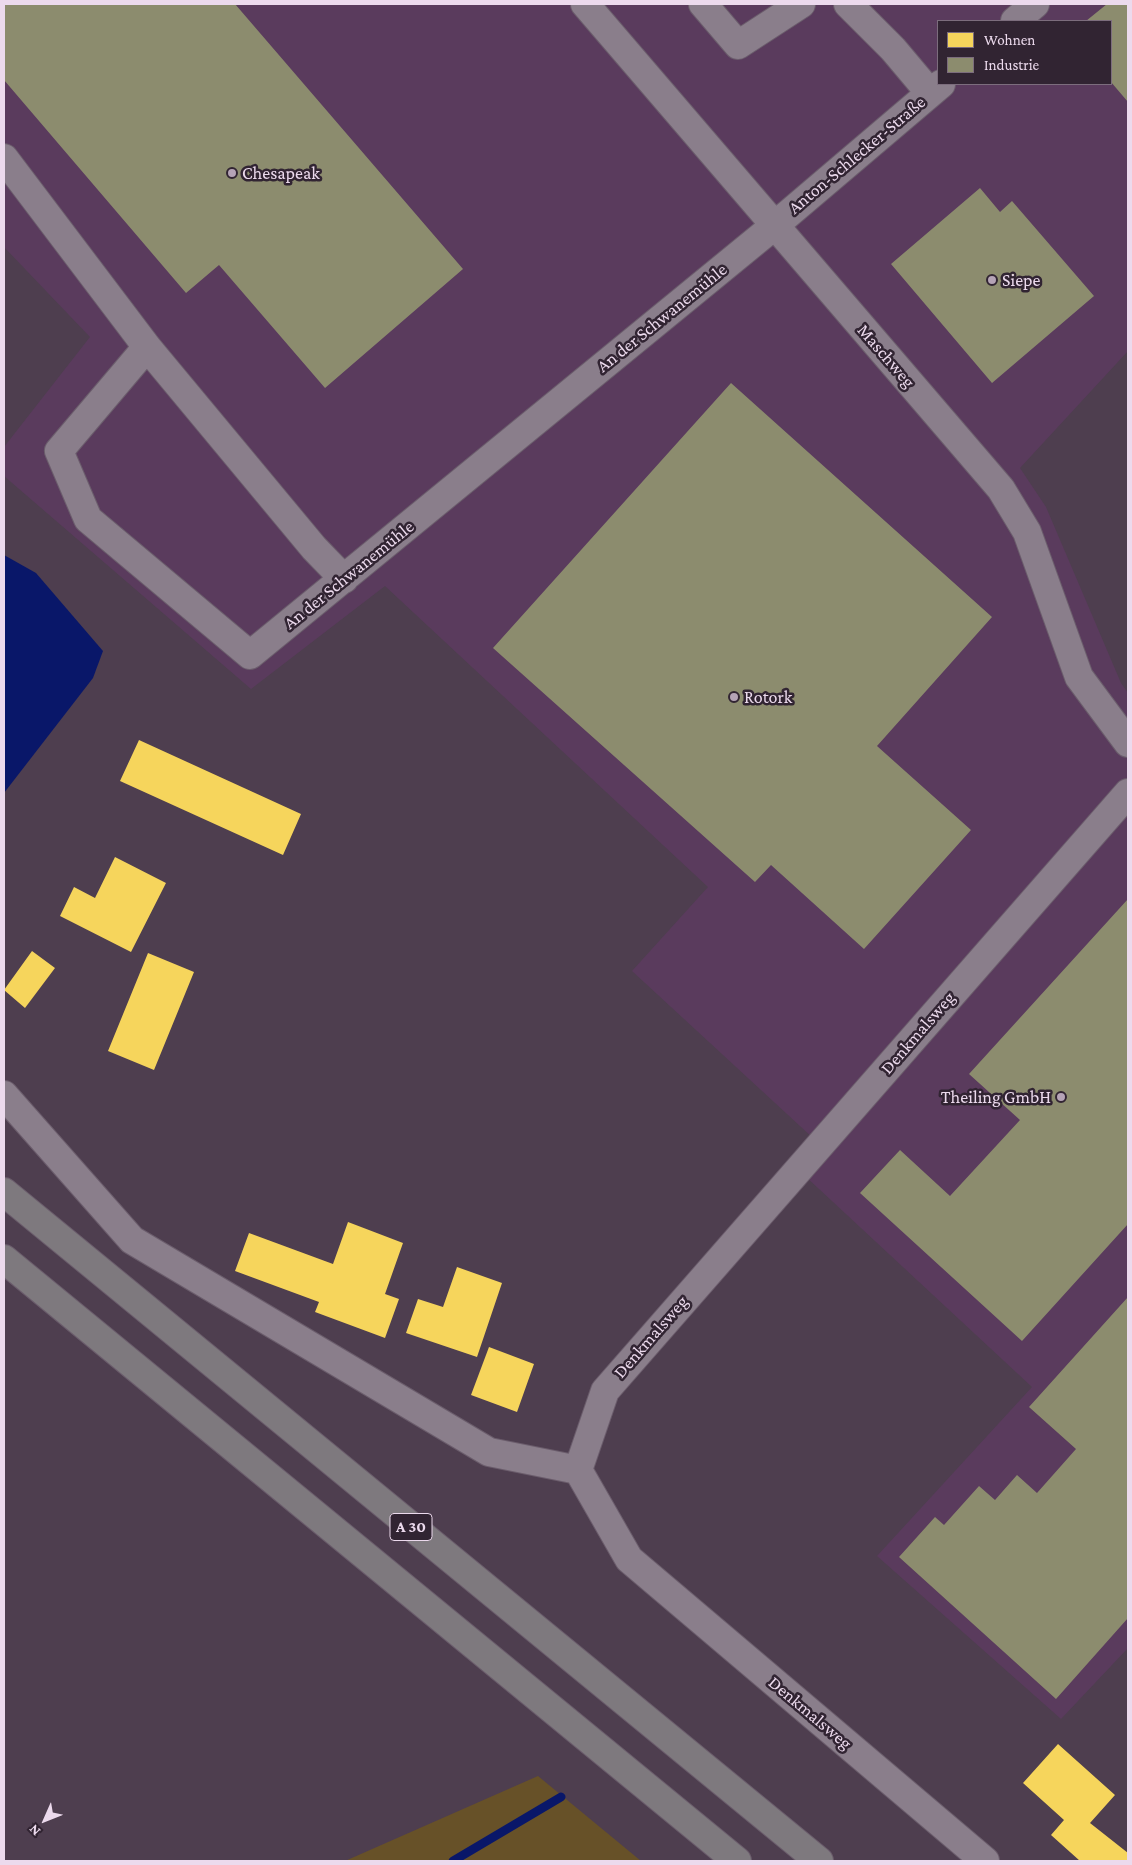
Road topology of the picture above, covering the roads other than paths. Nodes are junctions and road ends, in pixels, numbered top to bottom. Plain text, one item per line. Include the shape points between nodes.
1 (585, 4) edge
2 (703, 4) edge
3 (801, 4) edge
4 (848, 4) edge
5 (1035, 4) edge
6 (1016, 20) edge
7 (936, 88) edge
8 (4, 158) edge
9 (774, 226) junction
10 (147, 347) junction
11 (344, 579) junction
12 (1128, 743) edge
13 (1128, 793) edge
14 (4, 1095) edge
15 (4, 1192) edge
16 (4, 1259) edge
17 (578, 1470) junction
18 (737, 1861) edge
19 (819, 1861) edge
20 (985, 1861) edge

1 - 9 street, Maschweg
2 - 3 street via 738,46
4 - 7 street
5 - 6 street
7 - 9 street, Anton-Schlecker-Straße
8 - 10 street
9 - 11 street, An der Schwanemühle
9 - 12 street, Maschweg via 1001,489 1028,532 1079,677
10 - 11 street via 314,548
10 - 11 street, An der Schwanemühle via 60,451 88,519 250,655
13 - 17 street, Denkmalsweg via 605,1391
14 - 17 street via 132,1240 489,1452
15 - 19 highway, A 30
16 - 18 highway
17 - 20 street, Denkmalsweg via 629,1559

